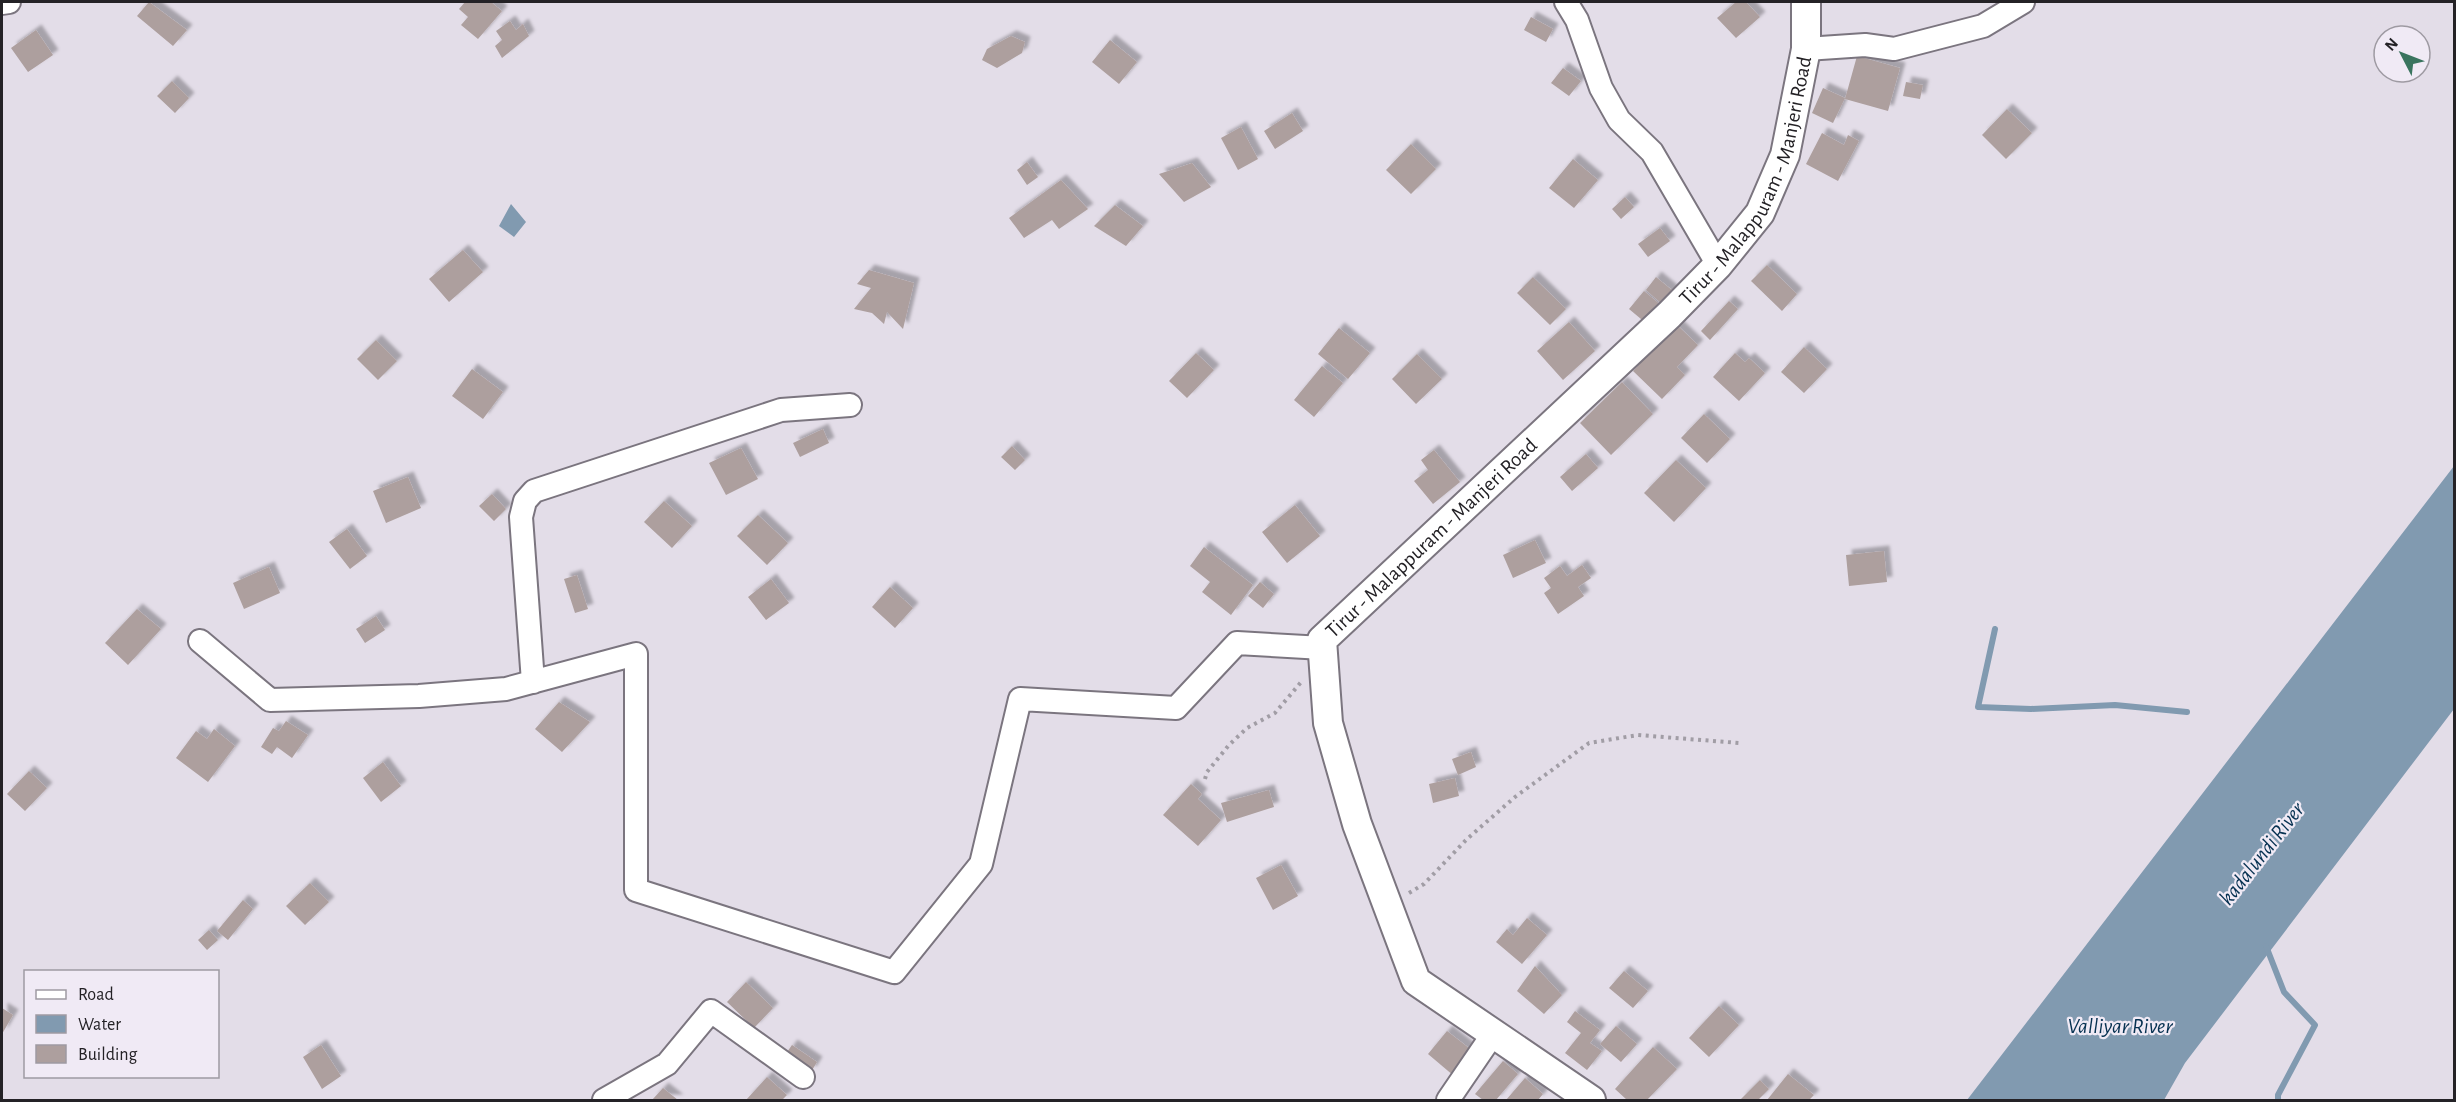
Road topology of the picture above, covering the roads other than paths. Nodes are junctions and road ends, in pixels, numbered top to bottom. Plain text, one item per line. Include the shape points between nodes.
1 (9, 2) edge
2 (1566, 2) edge
3 (1806, 2) edge
4 (2023, 2) edge
5 (2, 3) edge
6 (1806, 49) junction
7 (1718, 265) junction
8 (850, 405) dead end
9 (200, 641) dead end
10 (1323, 648) junction
11 (533, 682) junction
12 (1493, 1034) junction
13 (803, 1077) dead end
14 (604, 1101) edge
15 (1448, 1101) edge
16 (1591, 1101) edge

1 - 5 street
2 - 7 street via 1577,20 1601,88 1619,120 1652,152
3 - 6 main road, Tirur - Malappuram - Manjeri Road
4 - 6 street via 1983,26 1894,49 1865,45
6 - 7 main road, Tirur - Malappuram - Manjeri Road via 1785,155 1760,213
7 - 10 main road, Tirur - Malappuram - Manjeri Road via 1322,640
8 - 11 street via 781,410 534,491 525,501 522,518
9 - 11 street via 270,699 419,696 506,689
10 - 11 street via 1237,643 1176,708 1020,699 981,864 894,972 636,890 636,654
10 - 12 main road, Tirur - Malappuram - Manjeri Road via 1328,723 1357,824 1416,981
12 - 15 street
12 - 16 main road, Tirur - Malappuram - Manjeri Road
13 - 14 street via 711,1011 667,1064

